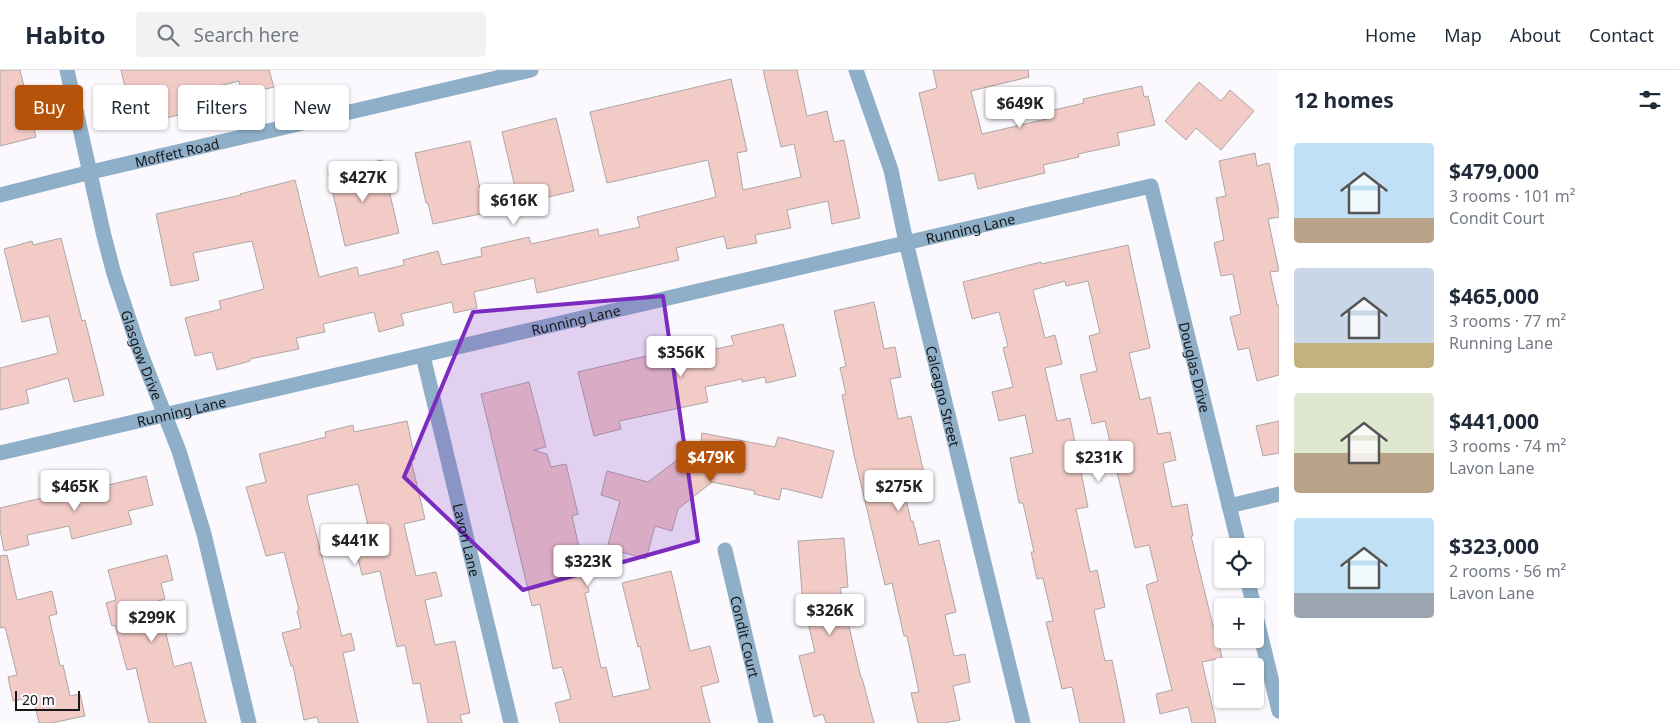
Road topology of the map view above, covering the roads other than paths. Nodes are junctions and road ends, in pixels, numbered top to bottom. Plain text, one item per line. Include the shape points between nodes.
1 (67, 70) edge
2 (531, 70) edge
3 (856, 70) edge
4 (90, 172) junction
5 (1152, 186) joint
6 (0, 195) edge
7 (906, 242) junction
8 (423, 356) junction
9 (166, 416) junction
10 (0, 453) edge
11 (1279, 494) edge
12 (1229, 506) junction
13 (1237, 538) edge
14 (725, 550) dead end
15 (1264, 648) edge
16 (1279, 711) edge
17 (249, 723) edge
18 (511, 723) edge
19 (766, 723) edge
20 (1023, 723) edge

1 - 4 street, Glasgow Drive
2 - 4 street, Moffett Road
3 - 7 street, Calcagno Street via 890,170
4 - 6 street, Moffett Road
4 - 9 street, Glasgow Drive via 114,274
5 - 7 street, Running Lane
5 - 12 street, Douglas Drive
7 - 8 street, Running Lane
7 - 20 street, Calcagno Street
8 - 9 street, Running Lane
8 - 18 street, Lavon Lane
9 - 10 street, Running Lane
9 - 17 street, Glasgow Drive via 204,534
11 - 12 street
12 - 13 street, Douglas Drive
14 - 19 street, Condit Court
15 - 16 street

